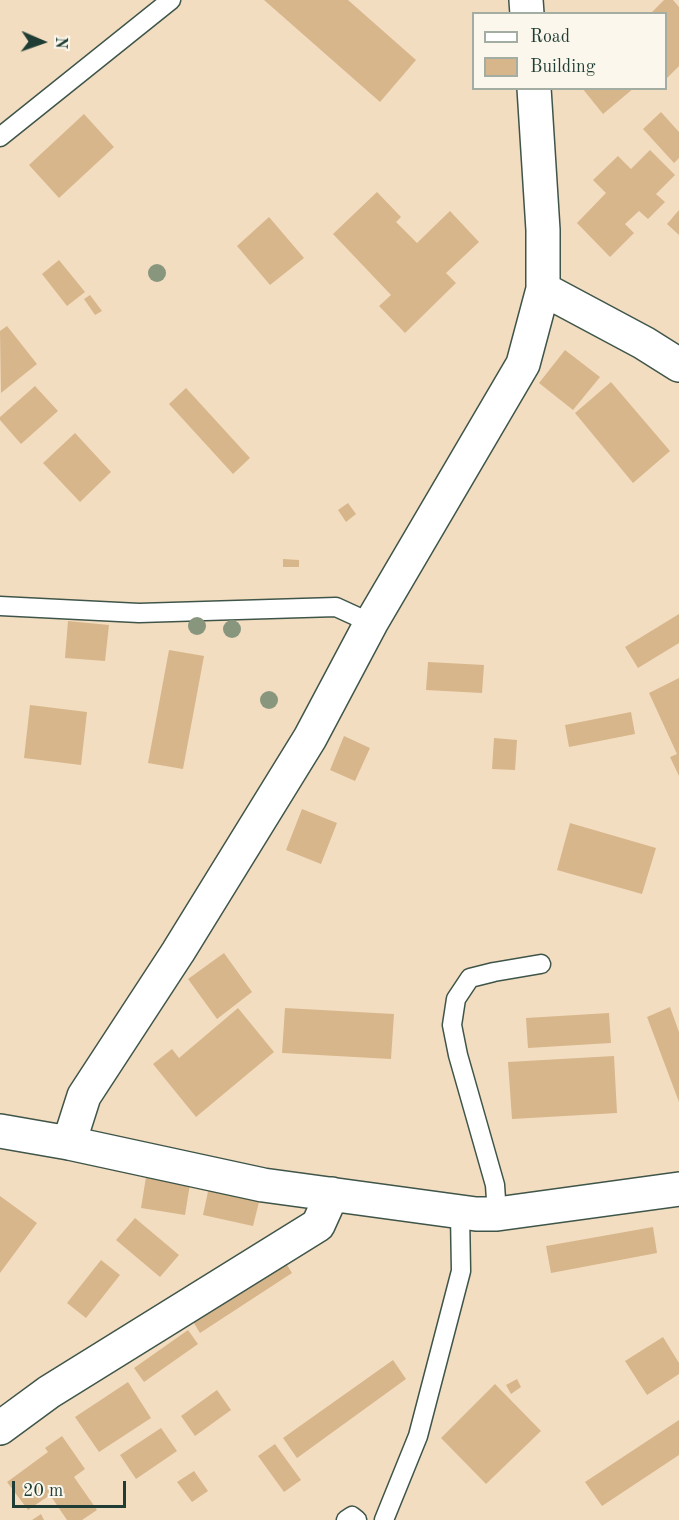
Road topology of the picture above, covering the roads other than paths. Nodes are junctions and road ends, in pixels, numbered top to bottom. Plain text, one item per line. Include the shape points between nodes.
1 (171, 0) edge
2 (534, 90) edge
3 (0, 137) edge
4 (543, 289) junction
5 (679, 365) edge
6 (0, 606) edge
7 (371, 623) junction
8 (541, 964) dead end
9 (0, 1131) edge
10 (69, 1143) junction
11 (679, 1189) edge
12 (332, 1194) junction
13 (460, 1213) junction
14 (496, 1214) junction
15 (0, 1428) edge
16 (346, 1520) edge
17 (357, 1520) edge
18 (384, 1520) edge

1 - 3 lane
2 - 4 street
4 - 5 street
4 - 7 street via 523,364
6 - 7 lane via 139,613 336,607
7 - 10 street via 310,738 84,1096
8 - 14 lane via 470,978 456,999 452,1025 495,1185
9 - 10 street
10 - 12 street via 262,1185
11 - 14 street
12 - 13 street
12 - 15 street via 318,1225 49,1392
13 - 14 street
13 - 18 lane via 461,1271 418,1436
16 - 17 lane via 352,1516

